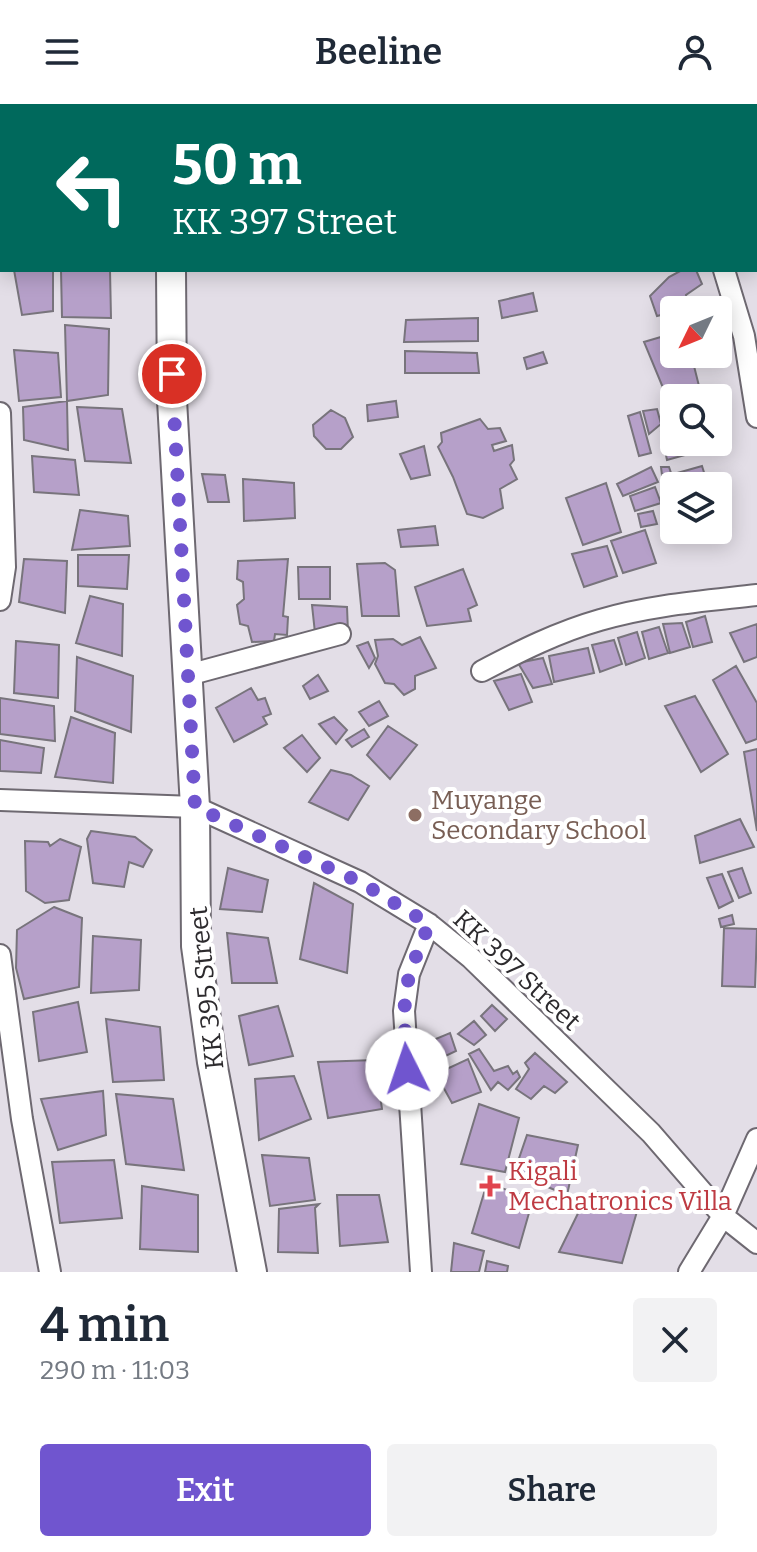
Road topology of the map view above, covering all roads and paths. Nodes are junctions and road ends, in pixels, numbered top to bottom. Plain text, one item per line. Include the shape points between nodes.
1 (171, 272) edge
2 (725, 272) edge
3 (0, 413) edge
4 (757, 417) edge
5 (757, 595) edge
6 (0, 600) edge
7 (340, 634) dead end
8 (482, 671) dead end
9 (188, 675) junction
10 (0, 800) edge
11 (195, 807) junction
12 (429, 924) junction
13 (0, 955) edge
14 (757, 1139) edge
15 (723, 1216) junction
16 (757, 1243) edge
17 (50, 1272) edge
18 (252, 1272) edge
19 (421, 1272) edge
20 (689, 1272) edge

1 - 9 street, KK 395 Street via 172,400
2 - 4 street via 744,336
3 - 6 street via 5,567
5 - 8 street via 601,619 540,641
7 - 9 street
9 - 11 street, KK 395 Street
10 - 11 street, KK 397 Street
11 - 12 street, KK 397 Street via 360,882
11 - 18 street, KK 395 Street via 196,946
12 - 15 street, KK 397 Street via 471,958 651,1133
12 - 19 street via 409,974 404,1011
13 - 17 street
14 - 15 street
15 - 16 street, KK 397 Street
15 - 20 street

